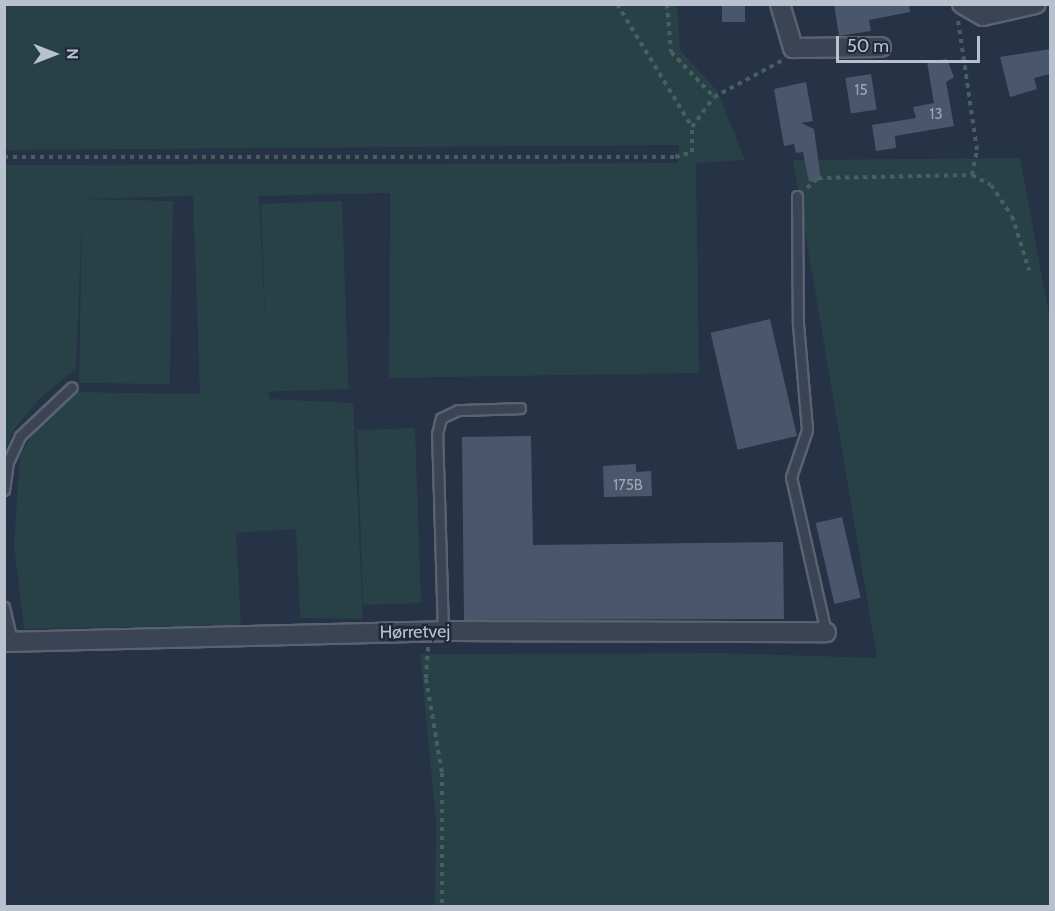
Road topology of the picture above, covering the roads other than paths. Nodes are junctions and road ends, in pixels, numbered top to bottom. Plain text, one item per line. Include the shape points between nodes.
1 (780, 4) edge
2 (1036, 4) edge
3 (960, 9) edge
4 (881, 47) dead end
5 (797, 196) road end
6 (72, 387) dead end
7 (520, 408) dead end
8 (4, 490) edge
9 (4, 607) edge
10 (438, 632) junction
11 (825, 632) joint
12 (8, 642) edge

1 - 4 street via 793,48
2 - 3 street via 983,16
5 - 11 lane via 798,324 807,430 791,477
6 - 8 lane via 20,436 8,462
7 - 10 lane via 458,410 441,418 437,434
9 - 12 lane
10 - 11 street, Hørretvej
10 - 12 street, Hørretvej

